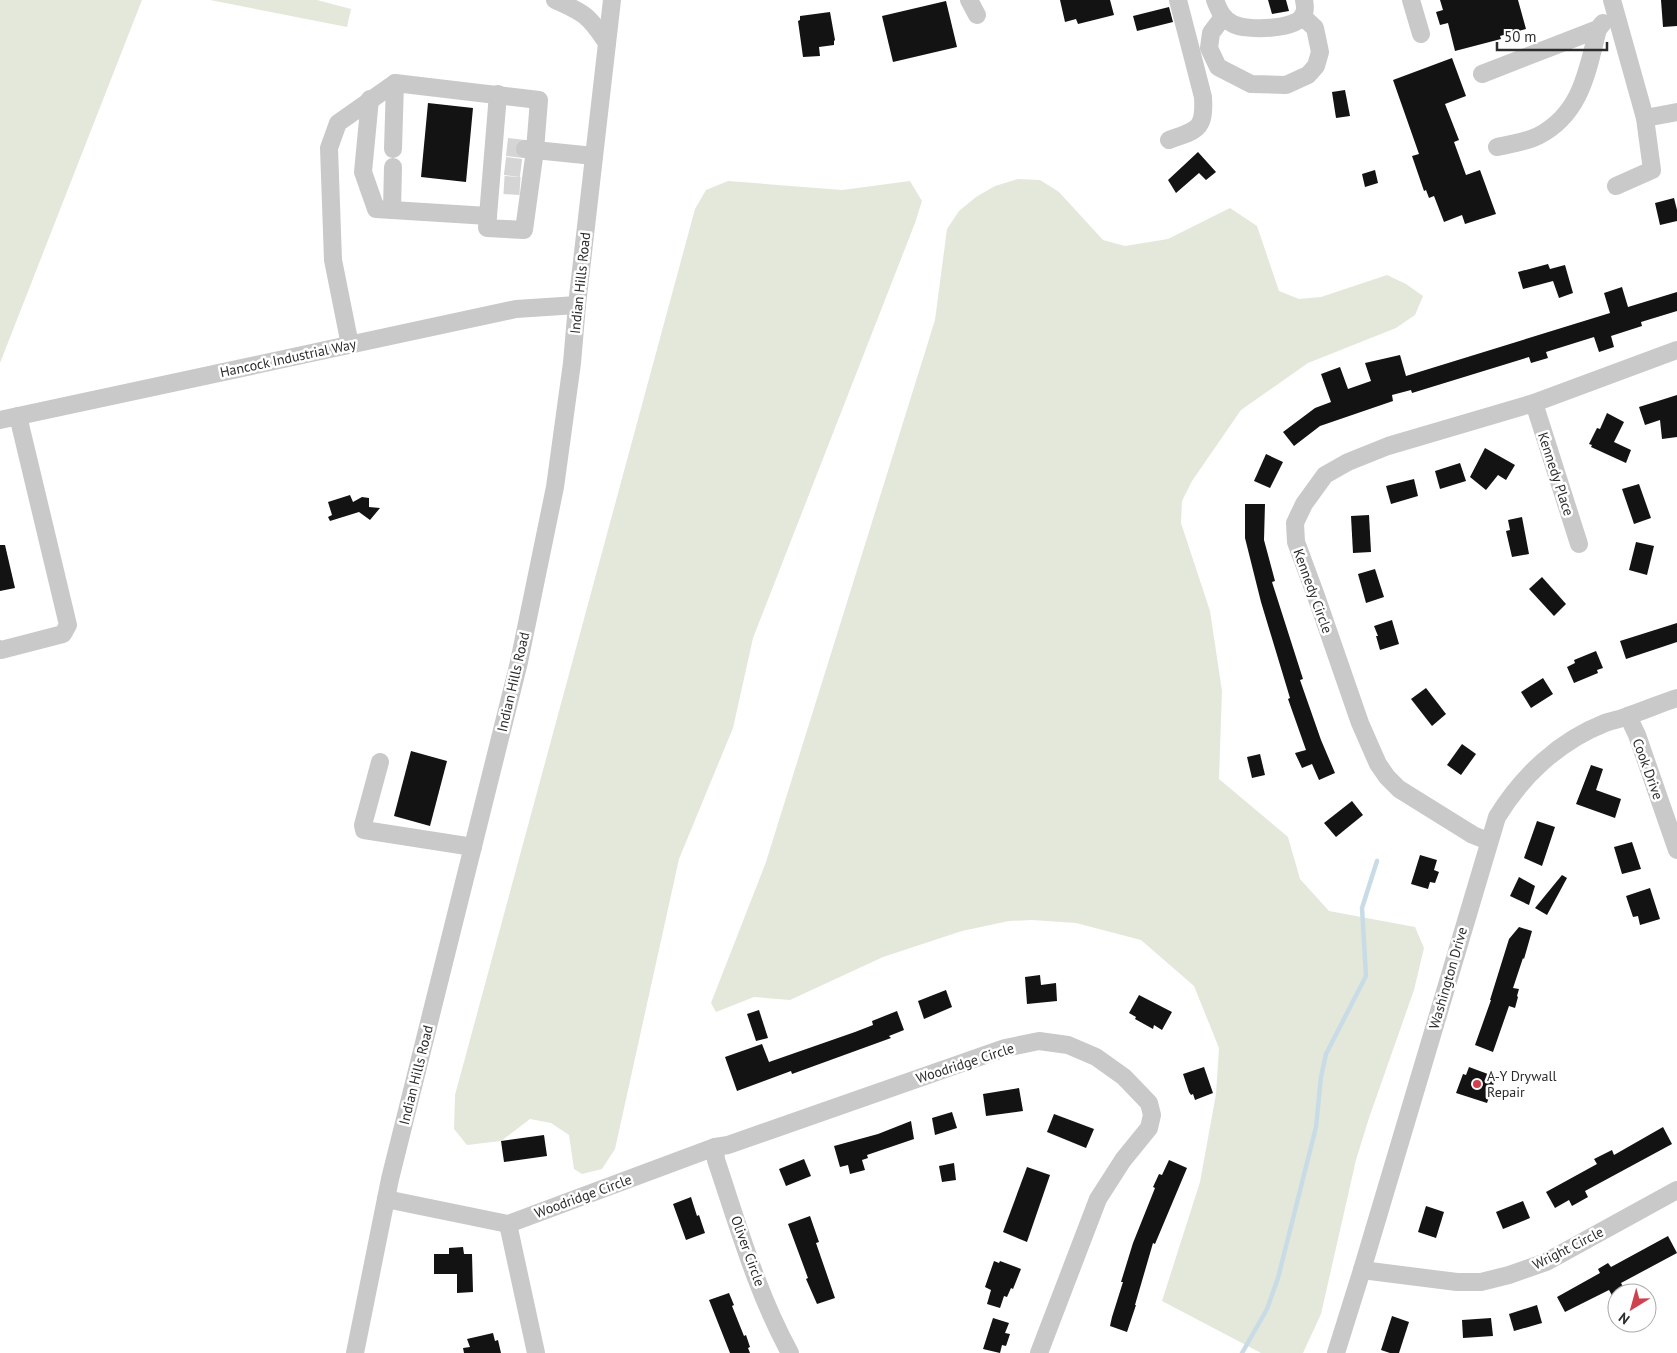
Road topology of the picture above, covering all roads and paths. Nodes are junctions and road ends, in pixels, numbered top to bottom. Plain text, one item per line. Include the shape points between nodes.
1 (555, 0) edge
2 (612, 0) edge
3 (1178, 0) edge
4 (1215, 0) edge
5 (1411, 0) edge
6 (1304, 8) edge
7 (1614, 8) edge
8 (1223, 17) junction
9 (1598, 29) junction
10 (1421, 34) dead end
11 (607, 43) junction
12 (1482, 74) dead end
13 (395, 82) junction
14 (498, 94) junction
15 (370, 99) junction
16 (1677, 112) edge
17 (1645, 118) junction
18 (1169, 140) dead end
19 (1497, 147) dead end
20 (515, 148) junction
21 (594, 156) junction
22 (513, 167) junction
23 (511, 186) junction
24 (1616, 186) dead end
25 (392, 210) junction
26 (488, 216) junction
27 (577, 305) junction
28 (350, 345) junction
29 (1677, 350) edge
30 (1534, 403) junction
31 (18, 416) junction
32 (0, 420) edge
33 (1579, 544) dead end
34 (0, 649) edge
35 (1677, 698) edge
36 (1628, 716) junction
37 (380, 762) dead end
38 (1488, 841) junction
39 (473, 847) junction
40 (1677, 850) edge
41 (716, 1147) junction
42 (1677, 1190) edge
43 (386, 1199) junction
44 (508, 1224) junction
45 (1362, 1270) junction
46 (355, 1353) edge
47 (536, 1353) edge
48 (790, 1353) edge
49 (1039, 1353) edge
50 (1336, 1353) edge

1 - 11 street via 587,16
2 - 11 street, Indian Hills Road
3 - 18 street via 1203,97 1204,113 1202,122 1194,130
4 - 8 street
5 - 10 street
6 - 8 street via 1297,22 1262,29 1235,25
6 - 8 street via 1315,28 1320,52 1316,66 1308,75 1286,85 1251,84 1218,67 1209,48 1211,33
7 - 9 street
7 - 17 street
9 - 12 street
9 - 19 street via 1586,74 1572,108 1537,136
11 - 21 street, Indian Hills Road
13 - 14 street
13 - 15 street
13 - 25 street
14 - 20 street
14 - 20 street via 539,100
15 - 25 street via 363,172 376,209
15 - 28 street via 338,122 329,148 333,260
16 - 17 street
17 - 24 street via 1652,170
20 - 21 street
20 - 22 street
20 - 22 street
21 - 27 street, Indian Hills Road
22 - 23 street
22 - 23 street
23 - 26 street
23 - 26 street via 524,230 487,228
25 - 26 street
27 - 28 street, Hancock Industrial Way via 516,309
27 - 39 street, Indian Hills Road via 555,487 519,662
28 - 31 street, Hancock Industrial Way
29 - 30 street, Kennedy Circle
30 - 33 street, Kennedy Place
30 - 38 street, Kennedy Circle via 1388,446 1348,462 1326,475 1304,504 1295,523 1296,542 1360,723 1378,764 1398,789 1472,835
31 - 32 street, Hancock Industrial Way
31 - 34 street via 68,625 63,634
35 - 36 street, Washington Drive
36 - 38 street, Washington Drive via 1596,727 1547,757 1508,799 1496,817
36 - 40 street, Cook Drive
37 - 39 street via 362,825 364,830
38 - 45 street, Washington Drive
39 - 43 street, Indian Hills Road
41 - 44 street, Woodridge Circle
41 - 48 street, Oliver Circle via 716,1160 751,1266
41 - 49 street, Woodridge Circle via 1005,1048 1039,1041 1068,1046 1096,1057 1124,1077 1149,1103 1152,1115 1149,1128 1098,1199
42 - 45 street, Wright Circle via 1546,1262 1509,1275 1481,1282 1457,1282
43 - 44 street
43 - 46 street, Indian Hills Road
44 - 47 street
45 - 50 street, Washington Drive

